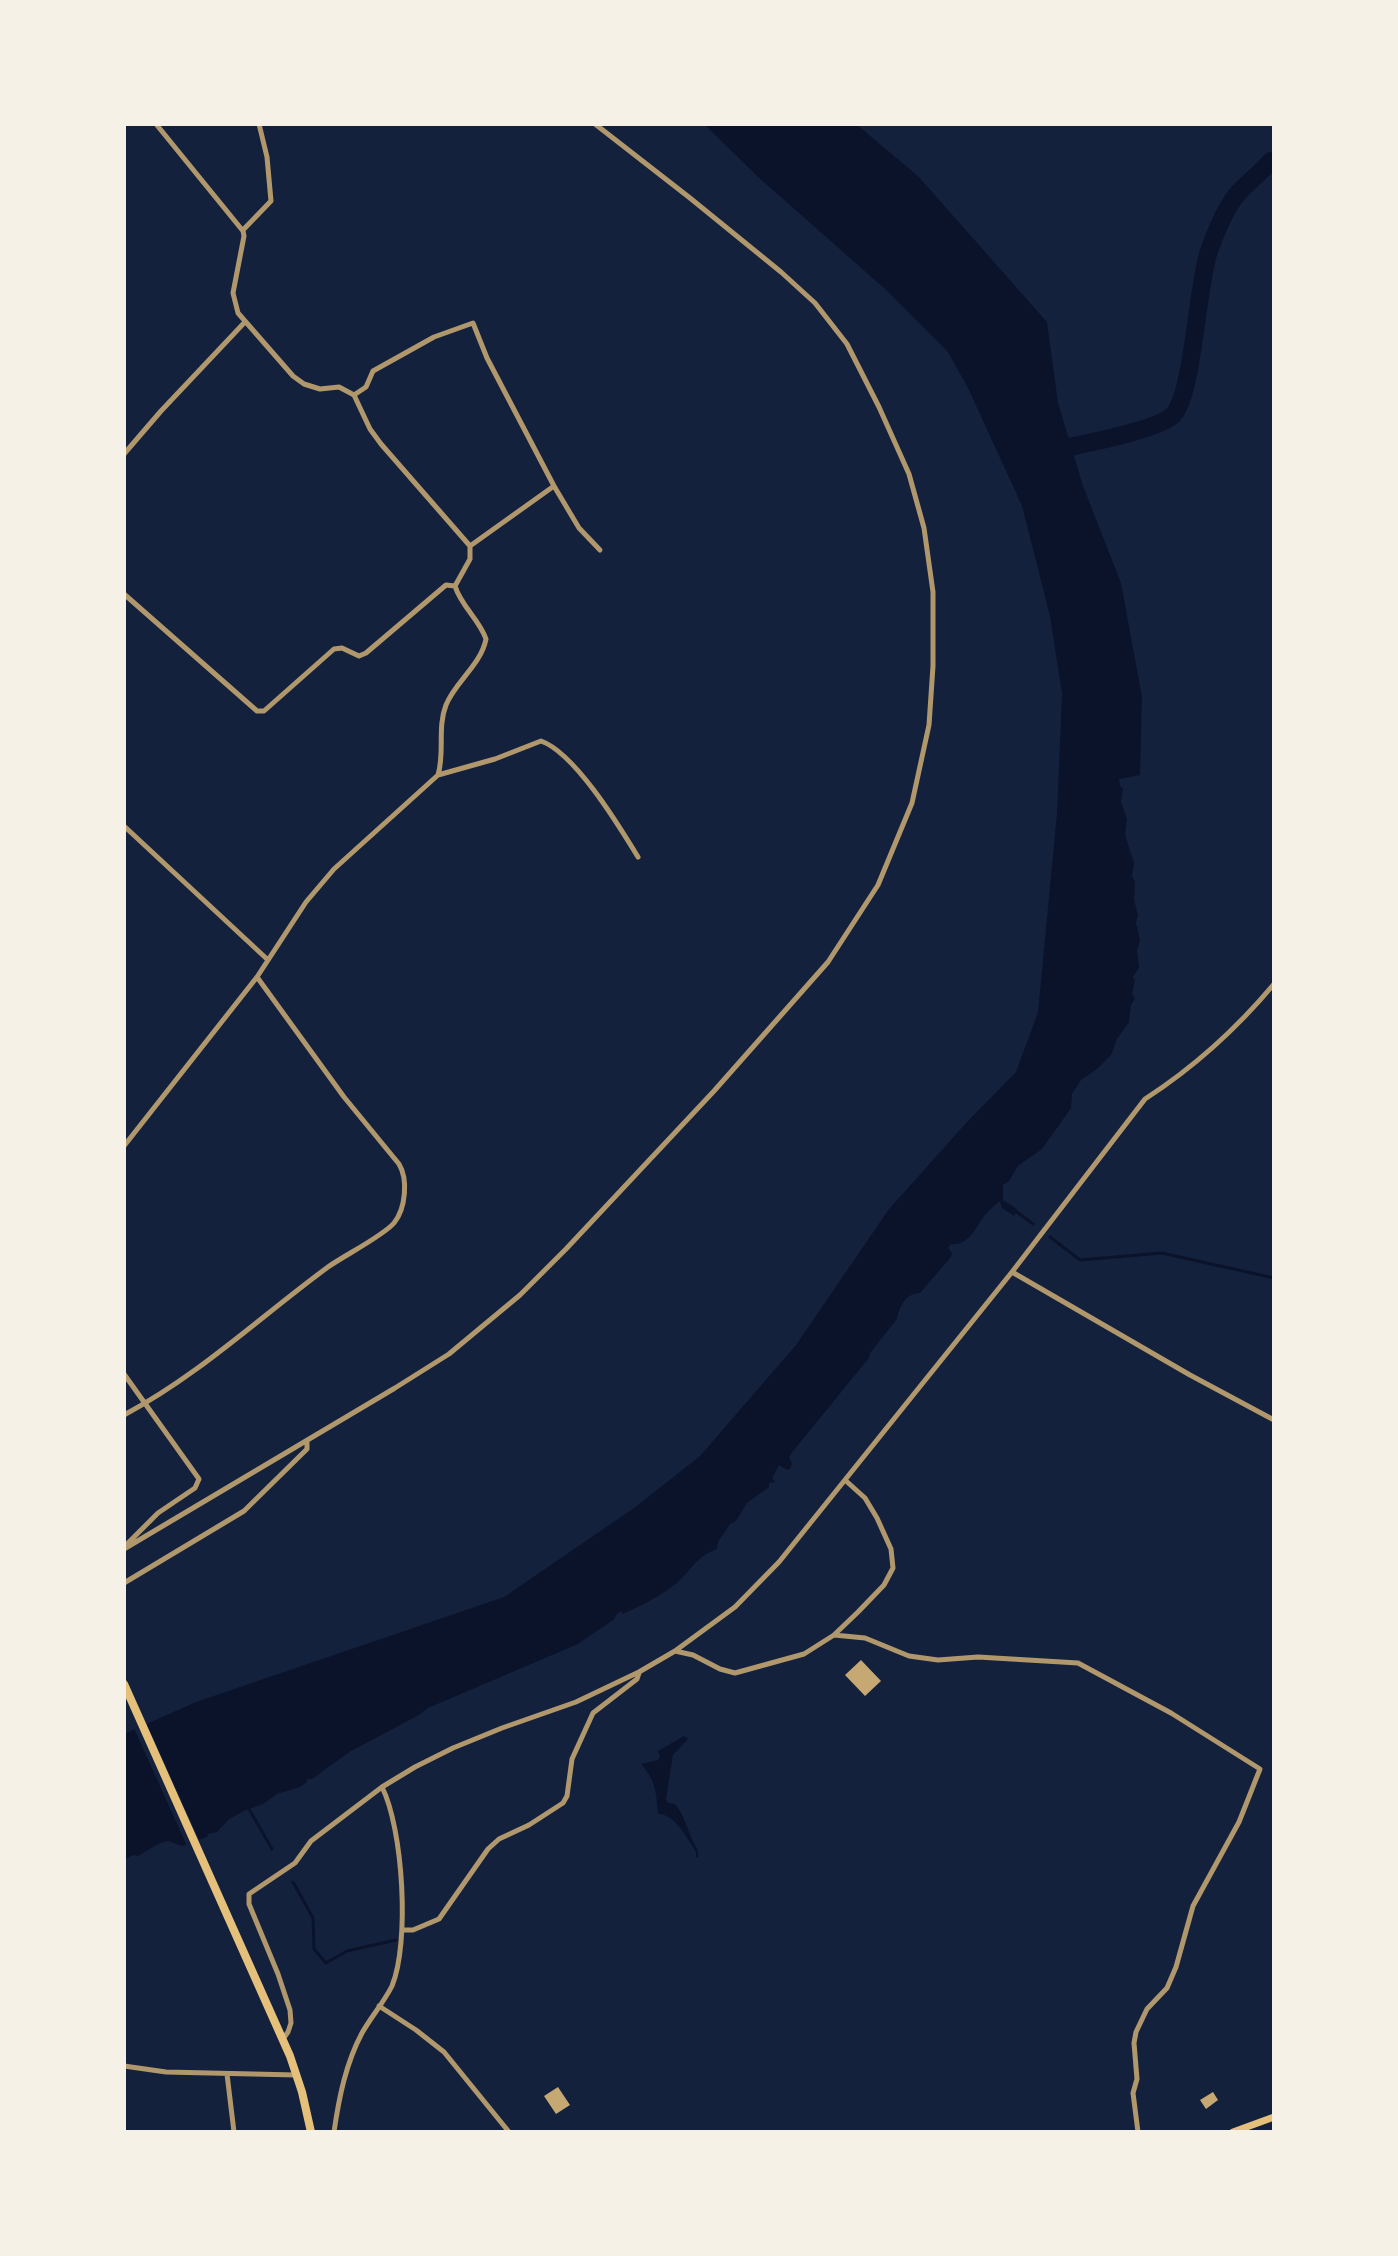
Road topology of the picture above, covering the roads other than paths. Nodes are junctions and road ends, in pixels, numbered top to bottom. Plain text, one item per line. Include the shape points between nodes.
1 (156, 124) edge
2 (259, 124) edge
3 (595, 124) edge
4 (243, 231) junction
5 (244, 323) junction
6 (354, 395) junction
7 (124, 454) edge
8 (554, 486) junction
9 (470, 546) junction
10 (600, 550) dead end
11 (455, 586) junction
12 (124, 594) edge
13 (438, 775) junction
14 (124, 826) edge
15 (638, 857) dead end
16 (268, 960) junction
17 (257, 977) junction
18 (1274, 984) edge
19 (124, 1146) edge
20 (1012, 1272) junction
21 (124, 1374) edge
22 (145, 1403) junction
23 (124, 1415) edge
24 (1274, 1420) edge
25 (307, 1441) junction
26 (845, 1480) junction
27 (124, 1548) edge
28 (124, 1583) edge
29 (834, 1635) junction
30 (675, 1651) junction
31 (639, 1672) junction
32 (124, 1684) edge
33 (382, 1787) junction
34 (402, 1930) junction
35 (379, 2006) junction
36 (283, 2039) junction
37 (124, 2066) edge
38 (227, 2074) junction
39 (297, 2075) junction
40 (1274, 2117) edge
41 (234, 2132) edge
42 (311, 2132) edge
43 (334, 2132) edge
44 (509, 2132) edge
45 (1138, 2132) edge
46 (1233, 2132) edge

1 - 4 street
2 - 4 street via 271,201
3 - 25 street via 815,303 847,344 879,407 909,474 933,592 929,725 912,803 878,885 828,962 610,1202 520,1295 449,1354
4 - 5 street via 233,293
5 - 6 street via 304,384 339,387
5 - 7 street
6 - 8 street via 366,387 373,371 434,337 473,323
6 - 9 street via 381,444
8 - 9 street
8 - 10 street via 579,528
9 - 11 street via 470,559
11 - 12 street via 446,585 366,653 334,649 264,711 257,711
11 - 13 street via 486,639 446,705
13 - 15 street via 541,741 552,745 612,816
13 - 16 street via 334,869
14 - 16 street
16 - 17 street
17 - 19 street
17 - 22 street via 399,1164 403,1203 384,1232 343,1256 197,1370
18 - 20 street via 1214,1045 1145,1099
20 - 24 street
20 - 26 street
21 - 22 street
22 - 23 street
22 - 27 street via 199,1479
25 - 27 street
25 - 28 street via 307,1449 238,1517
26 - 29 street via 877,1518 893,1568 884,1585
26 - 30 street via 760,1584
29 - 30 street via 804,1654 735,1673
29 - 45 street via 865,1638 909,1656 938,1660 1078,1663 1260,1769 1239,1822 1193,1906 1167,1988 1147,2009 1136,2032 1133,2093
30 - 31 street
31 - 33 street via 453,1748
31 - 34 street via 593,1713 572,1759 563,1803 488,1849 439,1919
32 - 36 highway
33 - 34 street via 399,1851
33 - 36 street via 311,1841 295,1863 249,1894 290,2010 291,2023
34 - 35 street via 392,1986
35 - 43 street via 351,2056
35 - 44 street via 444,2052
36 - 39 highway
37 - 38 street
38 - 39 street
38 - 41 street
39 - 42 highway
40 - 46 main road

